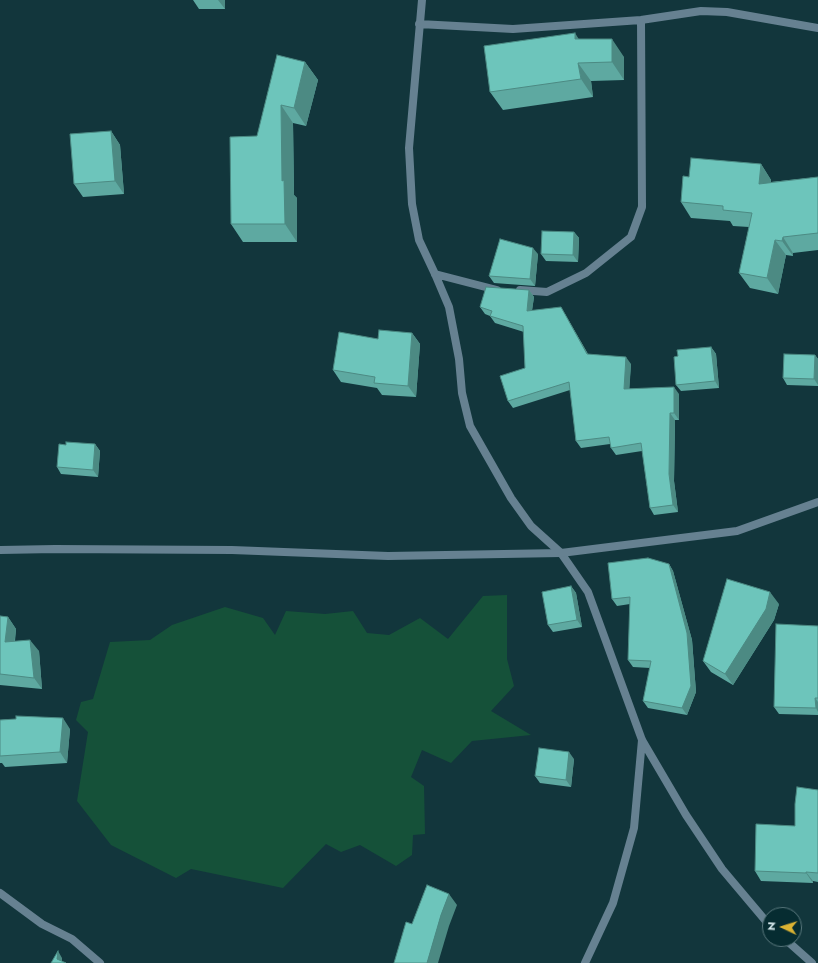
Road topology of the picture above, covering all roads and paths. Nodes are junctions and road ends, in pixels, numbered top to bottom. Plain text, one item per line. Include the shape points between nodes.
1 (422, 0) edge
2 (641, 20) junction
3 (420, 24) junction
4 (818, 28) edge
5 (435, 274) junction
6 (818, 502) edge
7 (0, 550) edge
8 (561, 553) junction
9 (642, 740) junction
10 (0, 893) edge
11 (762, 917) edge
12 (794, 947) edge
13 (100, 963) edge
14 (585, 963) edge
15 (812, 963) edge

1 - 3 street
2 - 3 street via 513,28
2 - 4 street via 701,11 727,12
2 - 5 street via 642,207 631,237 586,273 547,292 496,290
3 - 5 street via 409,148 412,204 418,240
5 - 8 street via 449,307 459,359 462,393 470,426 511,498 531,526
6 - 8 street via 737,531
7 - 8 street via 232,550 388,556
8 - 9 street via 588,592
9 - 11 street via 722,870
9 - 14 street via 634,828 613,903
10 - 13 street via 42,924 72,939
12 - 15 street

